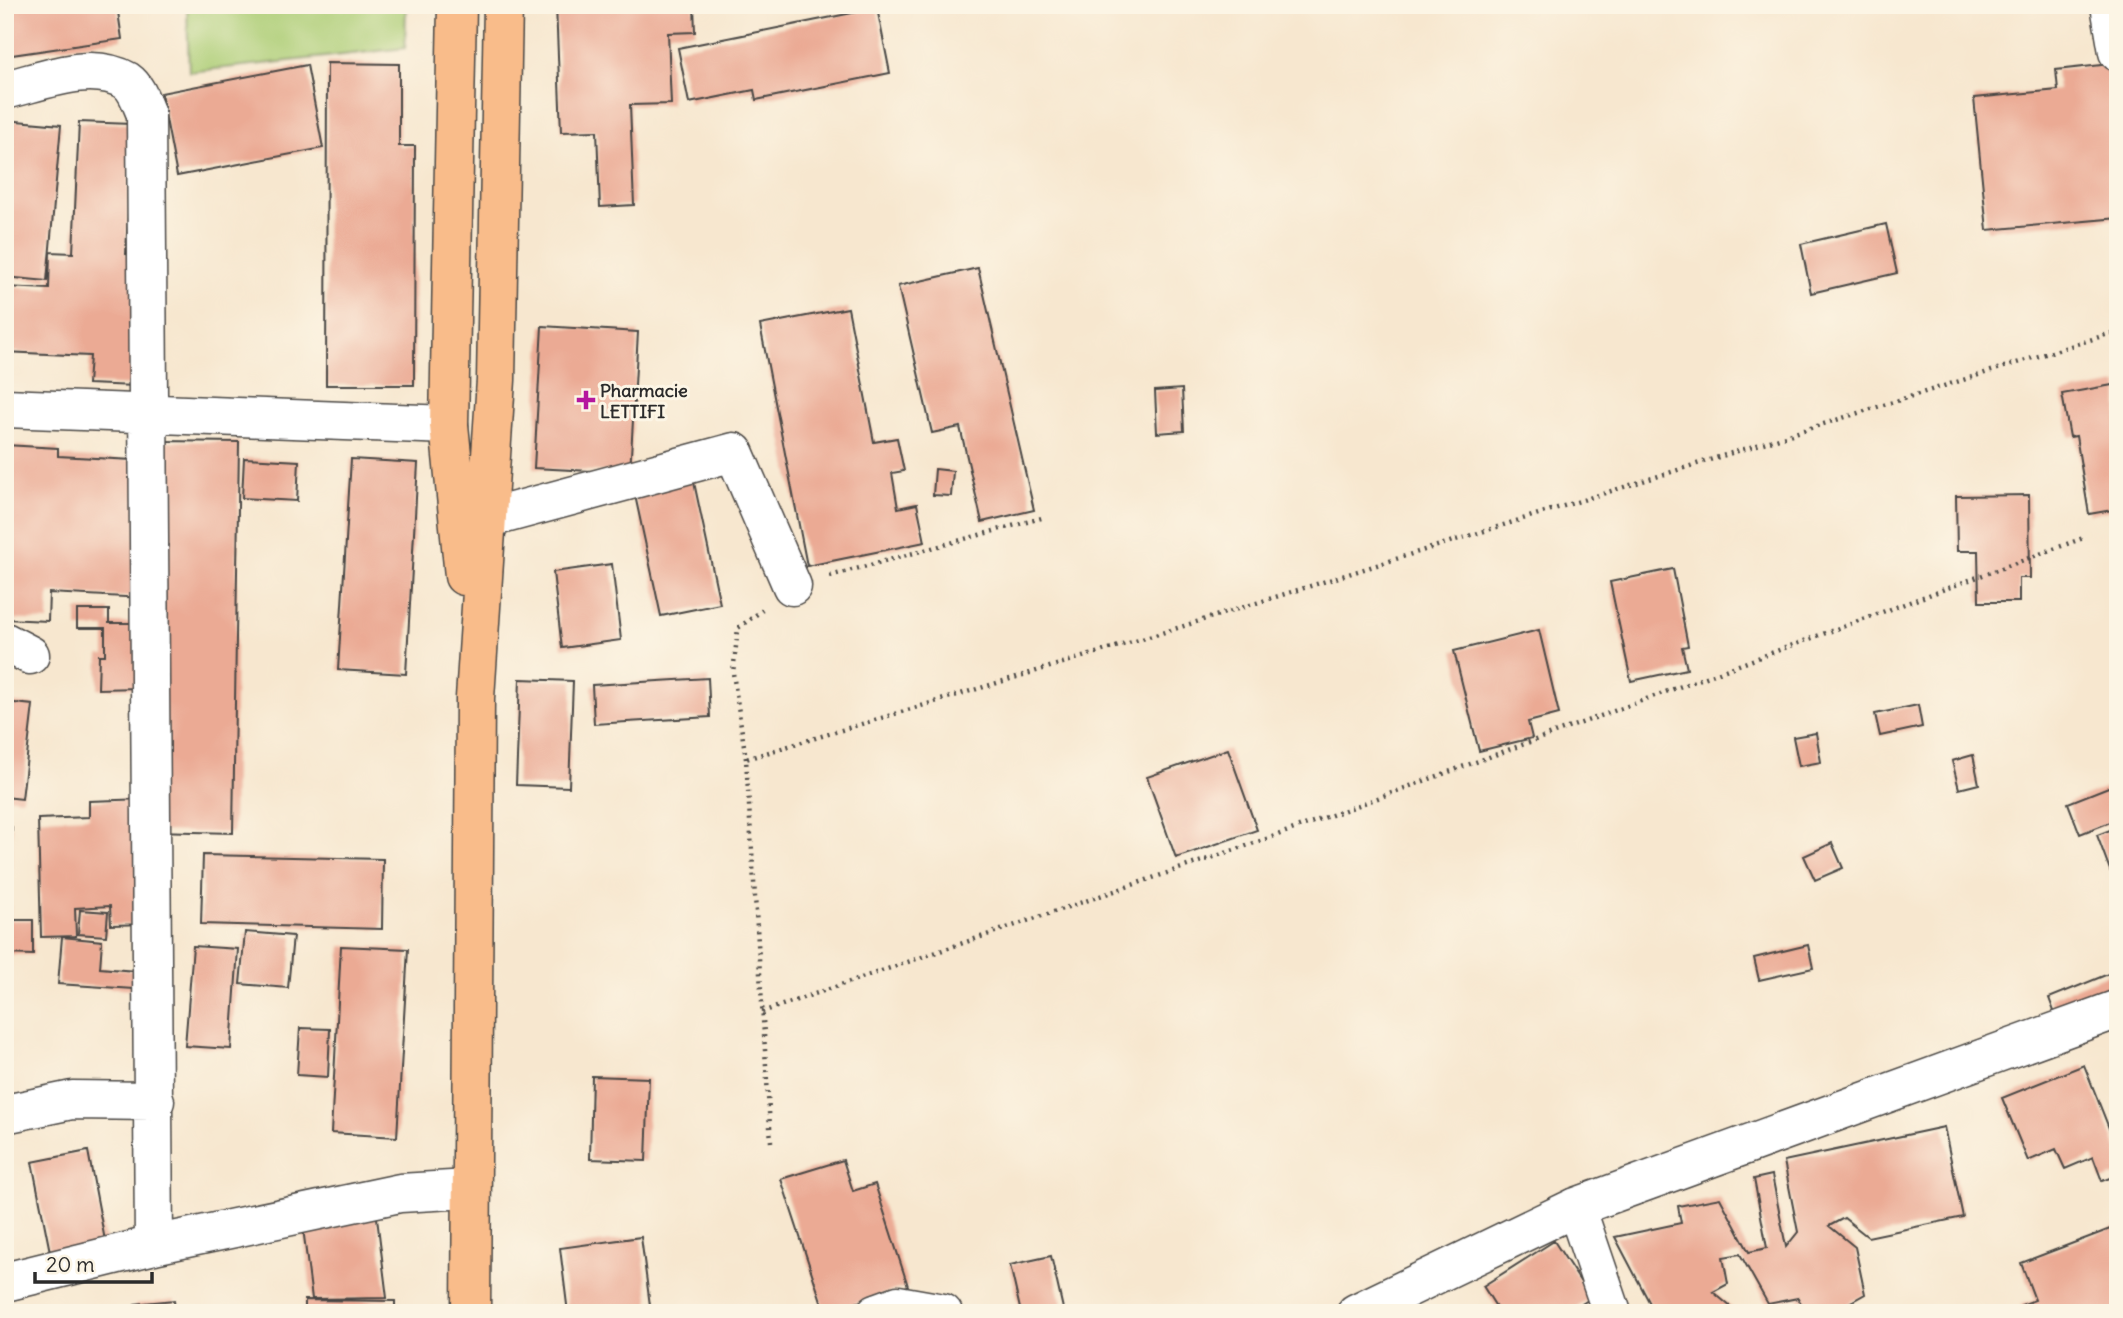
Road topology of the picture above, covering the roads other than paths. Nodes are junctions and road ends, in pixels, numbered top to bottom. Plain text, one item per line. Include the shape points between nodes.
1 (457, 5) edge
2 (503, 5) edge
3 (2110, 5) edge
4 (2118, 52) edge
5 (5, 90) edge
6 (5, 408) edge
7 (148, 413) junction
8 (449, 425) junction
9 (486, 519) junction
10 (792, 586) road end
11 (475, 698) junction
12 (2118, 1009) edge
13 (155, 1101) junction
14 (5, 1114) edge
15 (469, 1189) junction
16 (1576, 1207) junction
17 (154, 1245) junction
18 (5, 1282) edge
19 (471, 1313) edge
20 (876, 1313) edge
21 (943, 1313) edge
22 (1356, 1313) edge
23 (1612, 1313) edge

1 - 8 main road
2 - 9 main road via 496,380
3 - 4 street
5 - 7 street via 94,70 127,82 136,91 146,114
6 - 7 street
7 - 8 street
7 - 13 street
8 - 11 main road
9 - 10 street via 734,452
9 - 11 main road
11 - 15 main road
12 - 16 street
13 - 14 street via 72,1100
13 - 17 street
15 - 17 street via 400,1193
15 - 19 main road
16 - 22 street
16 - 23 street
17 - 18 street
20 - 21 street via 898,1305

